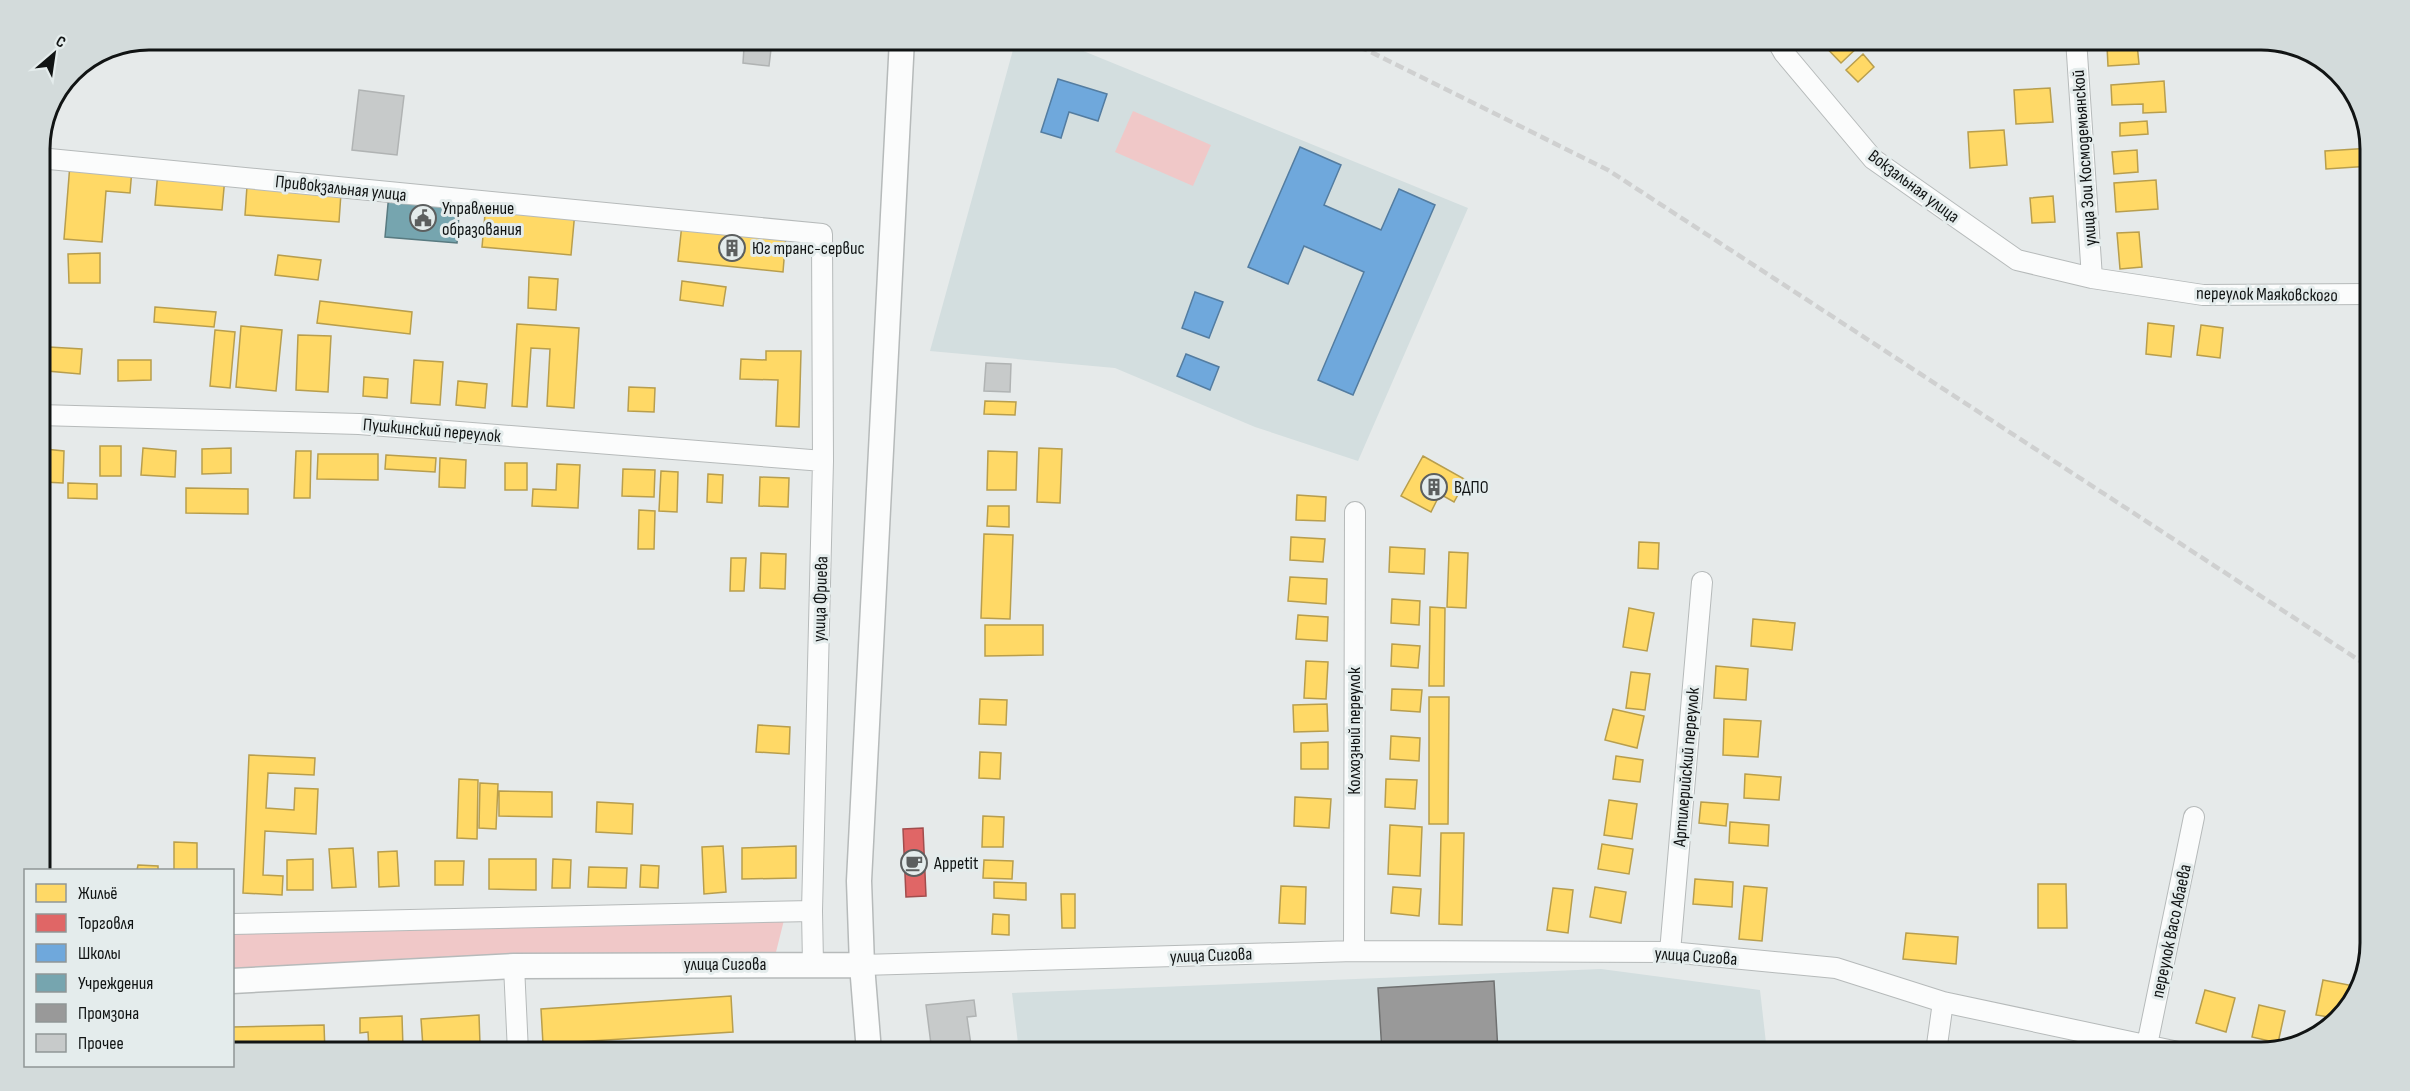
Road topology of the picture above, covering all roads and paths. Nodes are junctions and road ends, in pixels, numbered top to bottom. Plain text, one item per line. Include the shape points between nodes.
1 (902, 50) edge
2 (1782, 50) edge
3 (2077, 50) edge
4 (50, 159) edge
5 (822, 234) joint
6 (2092, 278) junction
7 (2360, 294) edge
8 (50, 415) edge
9 (823, 461) junction
10 (1355, 512) dead end
11 (1702, 582) dead end
12 (2194, 817) dead end
13 (812, 910) junction
14 (234, 924) edge
15 (1354, 951) junction
16 (1670, 952) junction
17 (813, 964) junction
18 (862, 965) junction
19 (514, 966) junction
20 (234, 981) edge
21 (1943, 1002) junction
22 (518, 1042) edge
23 (868, 1042) edge
24 (1937, 1042) edge
25 (2133, 1042) edge
26 (2148, 1042) edge

1 - 18 main road via 859,881
2 - 6 street, Вокзальная улица via 1873,159 2017,260
3 - 6 street, улица Зои Космодемьянской
4 - 5 street, Привокзальная улица
5 - 9 street, улица Фриева
6 - 7 street, переулок Маяковского via 2203,295
8 - 9 street, Пушкинский переулок via 359,424
9 - 13 street, улица Фриева
10 - 15 street, Колхозный переулок
11 - 16 street, Артилерийский переулок
12 - 26 street, переулок Васо Абаева
13 - 14 street
13 - 17 street, улица Фриева
15 - 16 street, улица Сигова
15 - 18 street, улица Сигова
16 - 21 street, улица Сигова via 1836,968
17 - 18 main road, улица Сигова
17 - 19 main road, улица Сигова
18 - 23 main road
19 - 20 main road, улица Сигова
19 - 22 street
21 - 24 street
21 - 25 street, улица Сигова

